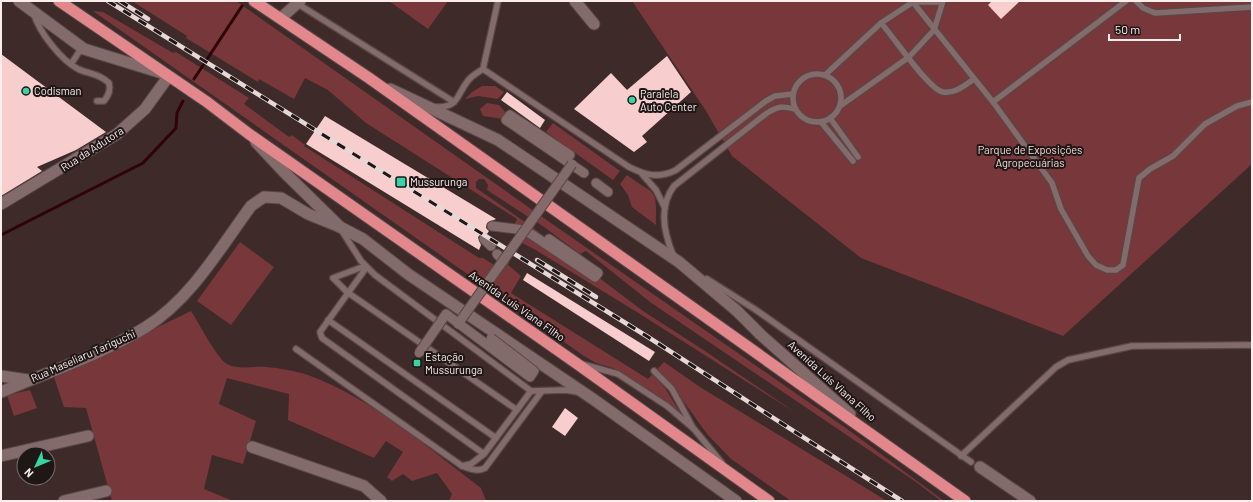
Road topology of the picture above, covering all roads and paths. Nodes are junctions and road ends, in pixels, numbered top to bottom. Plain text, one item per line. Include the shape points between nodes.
1 (19, 1) edge
2 (59, 1) edge
3 (254, 1) edge
4 (498, 1) edge
5 (575, 1) edge
6 (912, 1) edge
7 (1126, 1) edge
8 (1136, 1) edge
9 (299, 2) edge
10 (942, 2) edge
11 (1252, 6) edge
12 (33, 12) junction
13 (281, 18) junction
14 (882, 23) junction
15 (594, 24) dead end
16 (934, 30) junction
17 (84, 49) junction
18 (909, 57) junction
19 (71, 64) junction
20 (482, 69) junction
21 (165, 75) junction
22 (825, 75) junction
23 (370, 78) junction
24 (974, 79) junction
25 (793, 94) junction
26 (97, 101) dead end
27 (454, 102) junction
28 (993, 102) junction
29 (1252, 102) edge
30 (840, 106) junction
31 (426, 107) junction
32 (795, 109) junction
33 (830, 118) junction
34 (821, 122) junction
35 (249, 134) junction
36 (858, 157) dead end
37 (571, 159) junction
38 (853, 161) dead end
39 (584, 173) dead end
40 (642, 173) junction
41 (596, 183) dead end
42 (608, 192) dead end
43 (1, 204) edge
44 (665, 208) junction
45 (492, 226) dead end
46 (340, 227) junction
47 (525, 230) junction
48 (484, 239) dead end
49 (491, 246) dead end
50 (497, 254) dead end
51 (504, 261) junction
52 (677, 261) junction
53 (579, 264) dead end
54 (366, 267) junction
55 (347, 292) junction
56 (328, 320) junction
57 (458, 324) junction
58 (1252, 345) edge
59 (296, 349) dead end
60 (416, 351) dead end
61 (576, 363) junction
62 (528, 370) dead end
63 (654, 371) dead end
64 (1, 376) edge
65 (29, 380) junction
66 (531, 391) junction
67 (542, 391) junction
68 (1, 392) edge
69 (593, 398) junction
70 (517, 410) junction
71 (686, 411) junction
72 (679, 417) junction
73 (694, 429) junction
74 (88, 436) dead end
75 (496, 438) junction
76 (878, 440) junction
77 (252, 447) dead end
78 (484, 454) junction
79 (1, 456) edge
80 (961, 456) junction
81 (976, 465) joint
82 (462, 466) junction
83 (731, 474) junction
84 (106, 491) dead end
85 (733, 499) edge
86 (64, 501) edge
87 (381, 501) edge
88 (769, 501) edge
89 (965, 501) edge
90 (1030, 501) edge

1 - 12 main road, Avenida Luís Viana Filho
2 - 21 highway, Avenida Luís Viana Filho
3 - 13 highway, Avenida Luís Viana Filho
4 - 20 lane
5 - 15 main road
6 - 10 lane
6 - 14 lane
6 - 16 lane
7 - 28 lane
8 - 11 lane via 1143,8 1155,13
9 - 13 main road
9 - 27 lane
10 - 16 lane
12 - 17 main road, Avenida Luís Viana Filho
12 - 19 lane via 41,30 63,58
13 - 23 highway, Avenida Luís Viana Filho
14 - 18 lane
14 - 22 lane
16 - 18 lane
16 - 24 lane
17 - 19 lane via 78,52
17 - 21 main road, Avenida Luís Viana Filho
18 - 24 lane via 930,85 943,92 956,91
18 - 30 lane
19 - 26 lane via 104,78 108,83 108,96 104,101
20 - 27 lane via 469,79 459,98
20 - 40 lane
21 - 35 highway, Avenida Luís Viana Filho via 207,102
21 - 43 main road, Rua da Adutora via 145,109 117,134
22 - 25 lane via 818,73 804,77 798,82
22 - 30 lane via 837,84 840,90
23 - 31 main road, Avenida Luís Viana Filho
23 - 76 highway, Avenida Luís Viana Filho
24 - 28 lane
25 - 32 lane
25 - 40 lane via 766,100 676,170 659,175
27 - 31 lane via 444,106
28 - 29 lane via 1052,183 1061,209 1088,256 1096,265 1106,270 1116,270 1123,265 1139,178 1173,156 1206,124 1237,106
30 - 33 lane
31 - 52 main road, Avenida Luís Viana Filho via 498,140
32 - 34 lane via 806,120
32 - 44 lane via 777,107 723,146 682,179 669,193
33 - 34 lane
33 - 36 lane
34 - 38 lane
35 - 46 main road, Avenida Luís Viana Filho via 289,178
35 - 61 highway, Avenida Luís Viana Filho
37 - 37 street via 510,115 506,120
37 - 39 street
37 - 47 street, bridge
40 - 44 lane via 656,190
41 - 42 street
44 - 52 lane via 665,230
45 - 47 street
46 - 54 lane
46 - 65 main road, Rua Maseliaru Tariguchi via 308,214 281,198 264,197 251,206 186,292 146,327 115,344
46 - 69 main road, Avenida Luís Viana Filho via 363,239 408,274
47 - 51 street, bridge
47 - 53 street via 595,277 598,273 549,239 547,242
48 - 49 street
50 - 51 street
51 - 57 street, bridge
52 - 76 main road, Avenida Luís Viana Filho via 737,311
52 - 80 lane via 756,310
54 - 55 lane
54 - 55 lane via 333,278
54 - 66 lane
55 - 56 lane
55 - 70 lane
56 - 75 lane
56 - 78 lane via 320,332 322,338
57 - 60 street, bridge via 446,314 419,354
57 - 62 street, bridge via 530,376 534,371 491,338 490,340
58 - 80 lane via 1132,346 1068,360 1056,367
59 - 82 lane
61 - 72 lane via 618,374 667,406
61 - 83 highway, Avenida Luís Viana Filho
63 - 71 lane via 672,389
64 - 65 main road
65 - 68 main road, Rua Maseliaru Tariguchi
66 - 67 lane
66 - 70 lane
67 - 69 lane via 572,391
67 - 82 lane via 485,468 480,471
69 - 85 main road, Avenida Luís Viana Filho
70 - 75 lane
71 - 72 lane via 685,415
71 - 73 lane
72 - 73 lane
73 - 83 lane
74 - 79 main road
75 - 78 lane
76 - 89 highway, Avenida Luís Viana Filho
77 - 87 main road via 364,486
78 - 82 lane via 471,464
80 - 81 lane
81 - 90 main road
83 - 88 highway, Avenida Luís Viana Filho
84 - 86 main road

